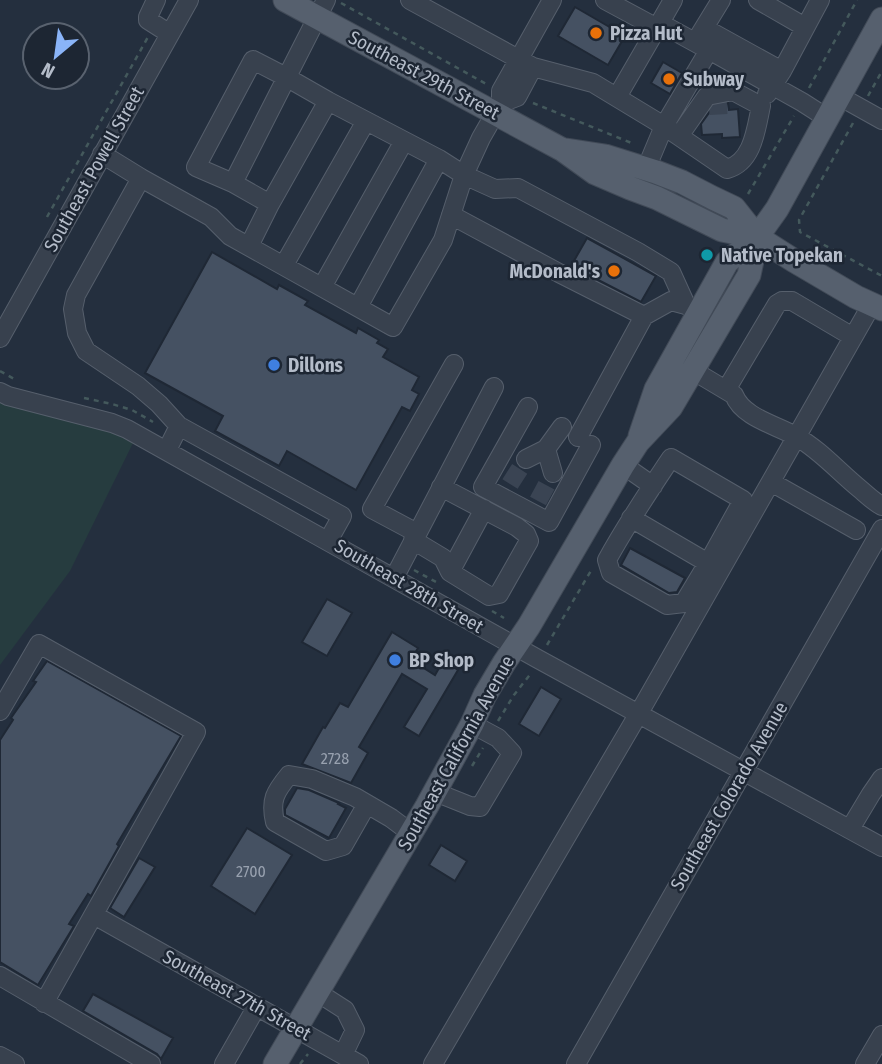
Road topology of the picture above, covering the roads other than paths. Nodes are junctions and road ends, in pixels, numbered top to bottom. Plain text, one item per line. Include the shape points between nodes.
1 (156, 0) edge
2 (189, 0) edge
3 (285, 0) edge
4 (410, 0) edge
5 (552, 0) edge
6 (605, 0) edge
7 (673, 0) edge
8 (721, 0) edge
9 (758, 0) edge
10 (815, 2) edge
11 (321, 8) edge
12 (882, 19) edge
13 (805, 27) junction
14 (657, 28) junction
15 (162, 29) junction
16 (703, 40) junction
17 (526, 63) junction
18 (286, 77) junction
19 (777, 78) junction
20 (839, 96) junction
21 (617, 97) junction
22 (328, 101) junction
23 (504, 101) junction
24 (761, 106) junction
25 (827, 118) junction
26 (882, 120) edge
27 (366, 121) junction
28 (664, 125) junction
29 (679, 136) junction
30 (404, 141) junction
31 (563, 150) junction
32 (102, 154) junction
33 (439, 159) junction
34 (650, 161) junction
35 (464, 175) junction
36 (141, 178) junction
37 (233, 183) junction
38 (270, 204) junction
39 (452, 215) junction
40 (757, 237) junction
41 (249, 246) junction
42 (284, 265) junction
43 (323, 287) junction
44 (358, 307) junction
45 (877, 307) edge
46 (692, 309) junction
47 (644, 316) junction
48 (853, 337) junction
49 (0, 338) edge
50 (673, 359) junction
51 (454, 364) dead end
52 (693, 371) junction
53 (494, 387) dead end
54 (726, 390) junction
55 (0, 392) edge
56 (528, 407) dead end
57 (179, 426) junction
58 (562, 427) dead end
59 (797, 437) junction
60 (638, 442) junction
61 (546, 449) junction
62 (167, 450) junction
63 (526, 459) tunnel mouth
64 (623, 465) junction
65 (553, 473) tunnel mouth
66 (771, 482) junction
67 (441, 486) junction
68 (653, 486) junction
69 (750, 505) junction
70 (882, 506) edge
71 (372, 509) junction
72 (484, 509) junction
73 (342, 516) junction
74 (631, 519) junction
75 (882, 529) edge
76 (856, 530) dead end
77 (415, 536) junction
78 (328, 541) junction
79 (708, 563) junction
80 (450, 572) junction
81 (394, 578) junction
82 (515, 646) junction
83 (0, 711) edge
84 (639, 713) junction
85 (472, 724) junction
86 (743, 770) junction
87 (882, 778) edge
88 (435, 792) junction
89 (367, 804) junction
90 (850, 829) junction
91 (411, 834) junction
92 (882, 847) edge
93 (94, 915) junction
94 (0, 976) edge
95 (317, 992) junction
96 (44, 1003) junction
97 (257, 1006) junction
98 (296, 1028) junction
99 (882, 1035) edge
100 (343, 1055) junction
101 (150, 1064) edge
102 (224, 1064) edge
103 (275, 1064) edge
104 (359, 1064) edge
105 (433, 1064) edge
106 (576, 1064) edge
107 (865, 1064) edge

1 - 15 street via 149,22
2 - 15 street, Southeast Powell Street
3 - 11 main road, Southeast 29th Street
4 - 17 street
5 - 17 street
6 - 14 street
7 - 14 street
8 - 16 street
9 - 13 street
10 - 13 street
11 - 18 street
11 - 23 main road, Southeast 29th Street
12 - 20 main road, Southeast California Avenue
13 - 19 street
14 - 16 street
14 - 21 street
15 - 32 street, Southeast Powell Street
16 - 19 street
16 - 28 street
17 - 21 street via 593,83
17 - 23 street
18 - 22 street
18 - 37 street
18 - 37 street via 253,60 196,167
19 - 24 street
19 - 25 street
20 - 25 main road, Southeast California Avenue
20 - 26 street
21 - 28 street
22 - 27 street
22 - 38 street
23 - 31 main road, Southeast 29th Street
23 - 35 street
24 - 29 street via 736,101 733,92 707,96 705,106
24 - 29 street via 754,142 736,167 727,169
25 - 40 main road, Southeast California Avenue
27 - 30 street
27 - 42 street
28 - 29 street
28 - 34 street
30 - 33 street
30 - 43 street
31 - 34 main road, Southeast 29th Street
31 - 40 main road, Southeast 29th Street via 594,173 722,230
32 - 36 street
32 - 49 street, Southeast Powell Street
33 - 35 street
33 - 44 street
34 - 40 main road, Southeast 29th Street via 734,208
35 - 39 street
35 - 46 street via 495,189 518,188 671,272
36 - 41 street via 211,217 230,236
36 - 57 street via 72,309 86,351 138,386
37 - 38 street
38 - 41 street
39 - 44 street via 443,240 393,327
39 - 47 street
40 - 45 main road, Southeast 29th Street
40 - 46 main road, Southeast California Avenue via 727,262
40 - 52 main road, Southeast California Avenue via 749,275
41 - 42 street
42 - 43 street
43 - 44 street
45 - 48 street
46 - 47 street via 671,301
46 - 50 main road, Southeast California Avenue
47 - 56 street via 549,522 535,507 506,490 483,487
48 - 54 street via 792,301 782,301
48 - 59 street
50 - 52 street
50 - 60 main road, Southeast California Avenue via 656,389
51 - 71 street
52 - 54 street
52 - 60 main road, Southeast California Avenue via 671,407
53 - 67 street
54 - 59 street via 751,414
55 - 62 street, Southeast 28th Street via 112,423
57 - 62 street
57 - 73 street
58 - 61 street
59 - 66 street
59 - 70 street
60 - 64 main road, Southeast California Avenue
61 - 63 street
61 - 65 street
62 - 78 street, Southeast 28th Street
64 - 68 street
64 - 82 main road, Southeast California Avenue
66 - 69 street
66 - 76 street
67 - 72 street
67 - 77 street
68 - 69 street via 671,458
68 - 74 street
69 - 79 street
69 - 84 street
71 - 73 street
71 - 77 street
72 - 80 street
72 - 80 street via 526,534 529,541 520,561 494,596
73 - 78 street
74 - 79 street
74 - 79 street via 607,560 611,573 645,593 667,605 684,603
75 - 86 street, Southeast Colorado Avenue
77 - 80 street via 443,558
77 - 81 street
78 - 81 street, Southeast 28th Street
81 - 82 street, Southeast 28th Street
82 - 84 street, Southeast 28th Street
82 - 85 main road, Southeast California Avenue
83 - 93 street via 39,644 196,732
84 - 86 street, Southeast 28th Street
84 - 105 street
85 - 88 main road, Southeast California Avenue
85 - 88 street via 498,738 512,753 480,807
86 - 90 street, Southeast 28th Street
86 - 106 street, Southeast Colorado Avenue
87 - 90 street
88 - 91 main road, Southeast California Avenue
89 - 89 street via 312,779 289,775 276,791 272,810 275,822 326,851 343,846
89 - 91 street
90 - 92 street, Southeast 28th Street
91 - 95 main road, Southeast California Avenue
93 - 96 street
93 - 97 street, Southeast 27th Street
94 - 96 street
95 - 98 main road, Southeast California Avenue
95 - 100 street via 345,1010 355,1030
96 - 101 street
97 - 98 street, Southeast 27th Street
97 - 102 street
98 - 100 street, Southeast 27th Street
98 - 103 main road, Southeast California Avenue
99 - 107 street
100 - 104 street, Southeast 27th Street

